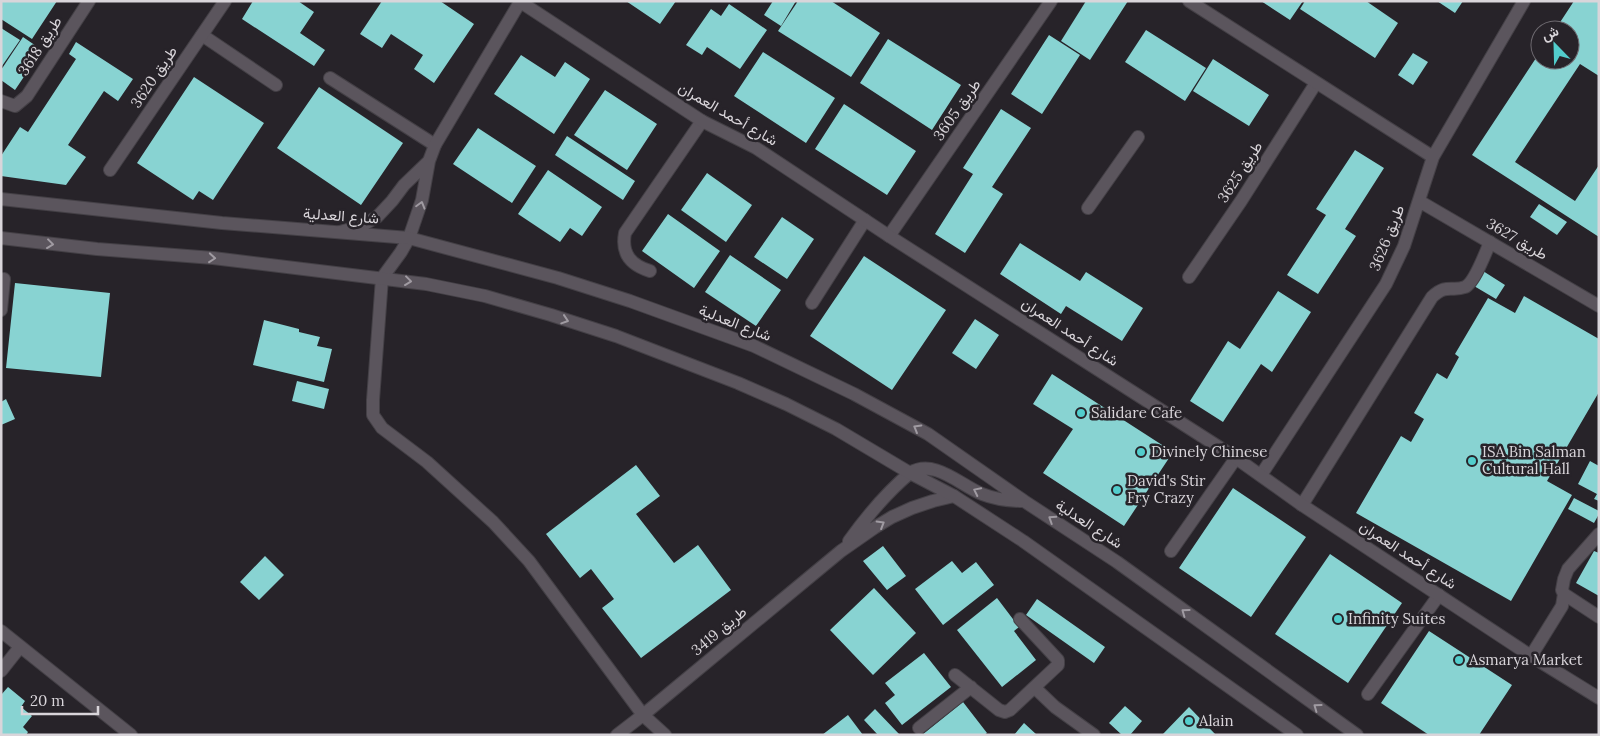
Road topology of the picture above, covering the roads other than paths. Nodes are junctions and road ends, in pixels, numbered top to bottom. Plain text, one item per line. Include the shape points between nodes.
1 (89, 1) edge
2 (225, 1) edge
3 (1051, 1) edge
4 (1189, 1) edge
5 (1524, 1) edge
6 (519, 2) edge
7 (202, 35) junction
8 (330, 78) dead end
9 (1316, 83) junction
10 (276, 85) dead end
11 (1, 101) edge
12 (702, 120) junction
13 (1138, 137) dead end
14 (435, 145) junction
15 (1433, 157) junction
16 (429, 161) junction
17 (110, 170) dead end
18 (1, 200) edge
19 (1420, 201) junction
20 (1088, 208) dead end
21 (865, 220) junction
22 (340, 232) junction
23 (889, 236) junction
24 (1, 238) edge
25 (409, 238) junction
26 (1490, 242) junction
27 (650, 271) dead end
28 (1189, 277) dead end
29 (382, 278) junction
30 (4, 279) dead end
31 (812, 303) dead end
32 (1599, 306) edge
33 (1, 310) edge
34 (1236, 458) junction
35 (910, 473) junction
36 (1261, 475) junction
37 (954, 496) junction
38 (1024, 501) junction
39 (1302, 505) junction
40 (1599, 534) edge
41 (841, 551) junction
42 (1170, 551) dead end
43 (1564, 594) junction
44 (1439, 595) junction
45 (1599, 617) edge
46 (1020, 619) dead end
47 (1, 631) edge
48 (20, 647) junction
49 (1531, 656) junction
50 (1, 671) edge
51 (956, 675) dead end
52 (971, 687) junction
53 (1035, 688) junction
54 (1368, 694) dead end
55 (1599, 698) edge
56 (643, 715) junction
57 (919, 728) dead end
58 (131, 735) edge
59 (617, 735) edge
60 (665, 735) edge
61 (1094, 735) edge
62 (1297, 735) edge
63 (1357, 735) edge

1 - 11 street, طريق 3618 via 27,96 15,106
2 - 7 street, طريق 3620
3 - 23 street, طريق 3605
4 - 9 street
5 - 15 street, طريق 3626
6 - 12 street, شارع أحمد العمران
6 - 14 street
7 - 10 street
7 - 17 street, طريق 3620
8 - 14 street
9 - 15 street
9 - 28 street, طريق 3625
12 - 21 street, شارع أحمد العمران via 756,148
12 - 27 street via 625,233 624,246 631,262
13 - 20 street
14 - 16 street
15 - 19 street, طريق 3626
16 - 22 street via 377,217
25 -> 16 street via 422,200
18 - 22 street, شارع العدلية
19 - 26 street, طريق 3627
19 - 36 street, طريق 3626 via 1386,284
21 - 23 street, شارع أحمد العمران
21 - 31 street
22 - 25 street, شارع العدلية
23 - 34 street, شارع أحمد العمران
24 -> 29 street
25 - 29 street
38 -> 25 street, شارع العدلية via 921,430 754,346 558,278
26 - 32 street, طريق 3627
26 - 39 street via 1470,284 1442,290 1432,297
29 -> 35 street via 484,296 616,336 786,404
29 - 56 street via 373,415 382,428 427,462 493,522 529,561
30 - 33 street
34 - 36 street, شارع أحمد العمران
34 - 42 street
35 - 37 street
38 -> 35 street via 1006,502 994,498 936,470 917,469
35 - 41 street, طريق 3419 via 894,486
36 - 39 street, شارع أحمد العمران
41 -> 37 street, طريق 3419 via 892,517
37 - 62 street via 1024,541
63 -> 38 street, شارع العدلية via 1118,562
39 - 44 street, شارع أحمد العمران
40 - 43 street via 1568,569 1562,590
41 - 56 street, طريق 3419
43 - 45 street
43 - 49 street via 1562,606
44 - 49 street, شارع أحمد العمران
44 - 54 street
46 - 53 street via 1058,660 1058,665
47 - 48 street
48 - 50 street
48 - 58 street
49 - 55 street, شارع أحمد العمران
51 - 52 street
52 - 53 street via 1005,712
52 - 57 street
53 - 61 street
56 - 59 street, طريق 3419
56 - 60 street

